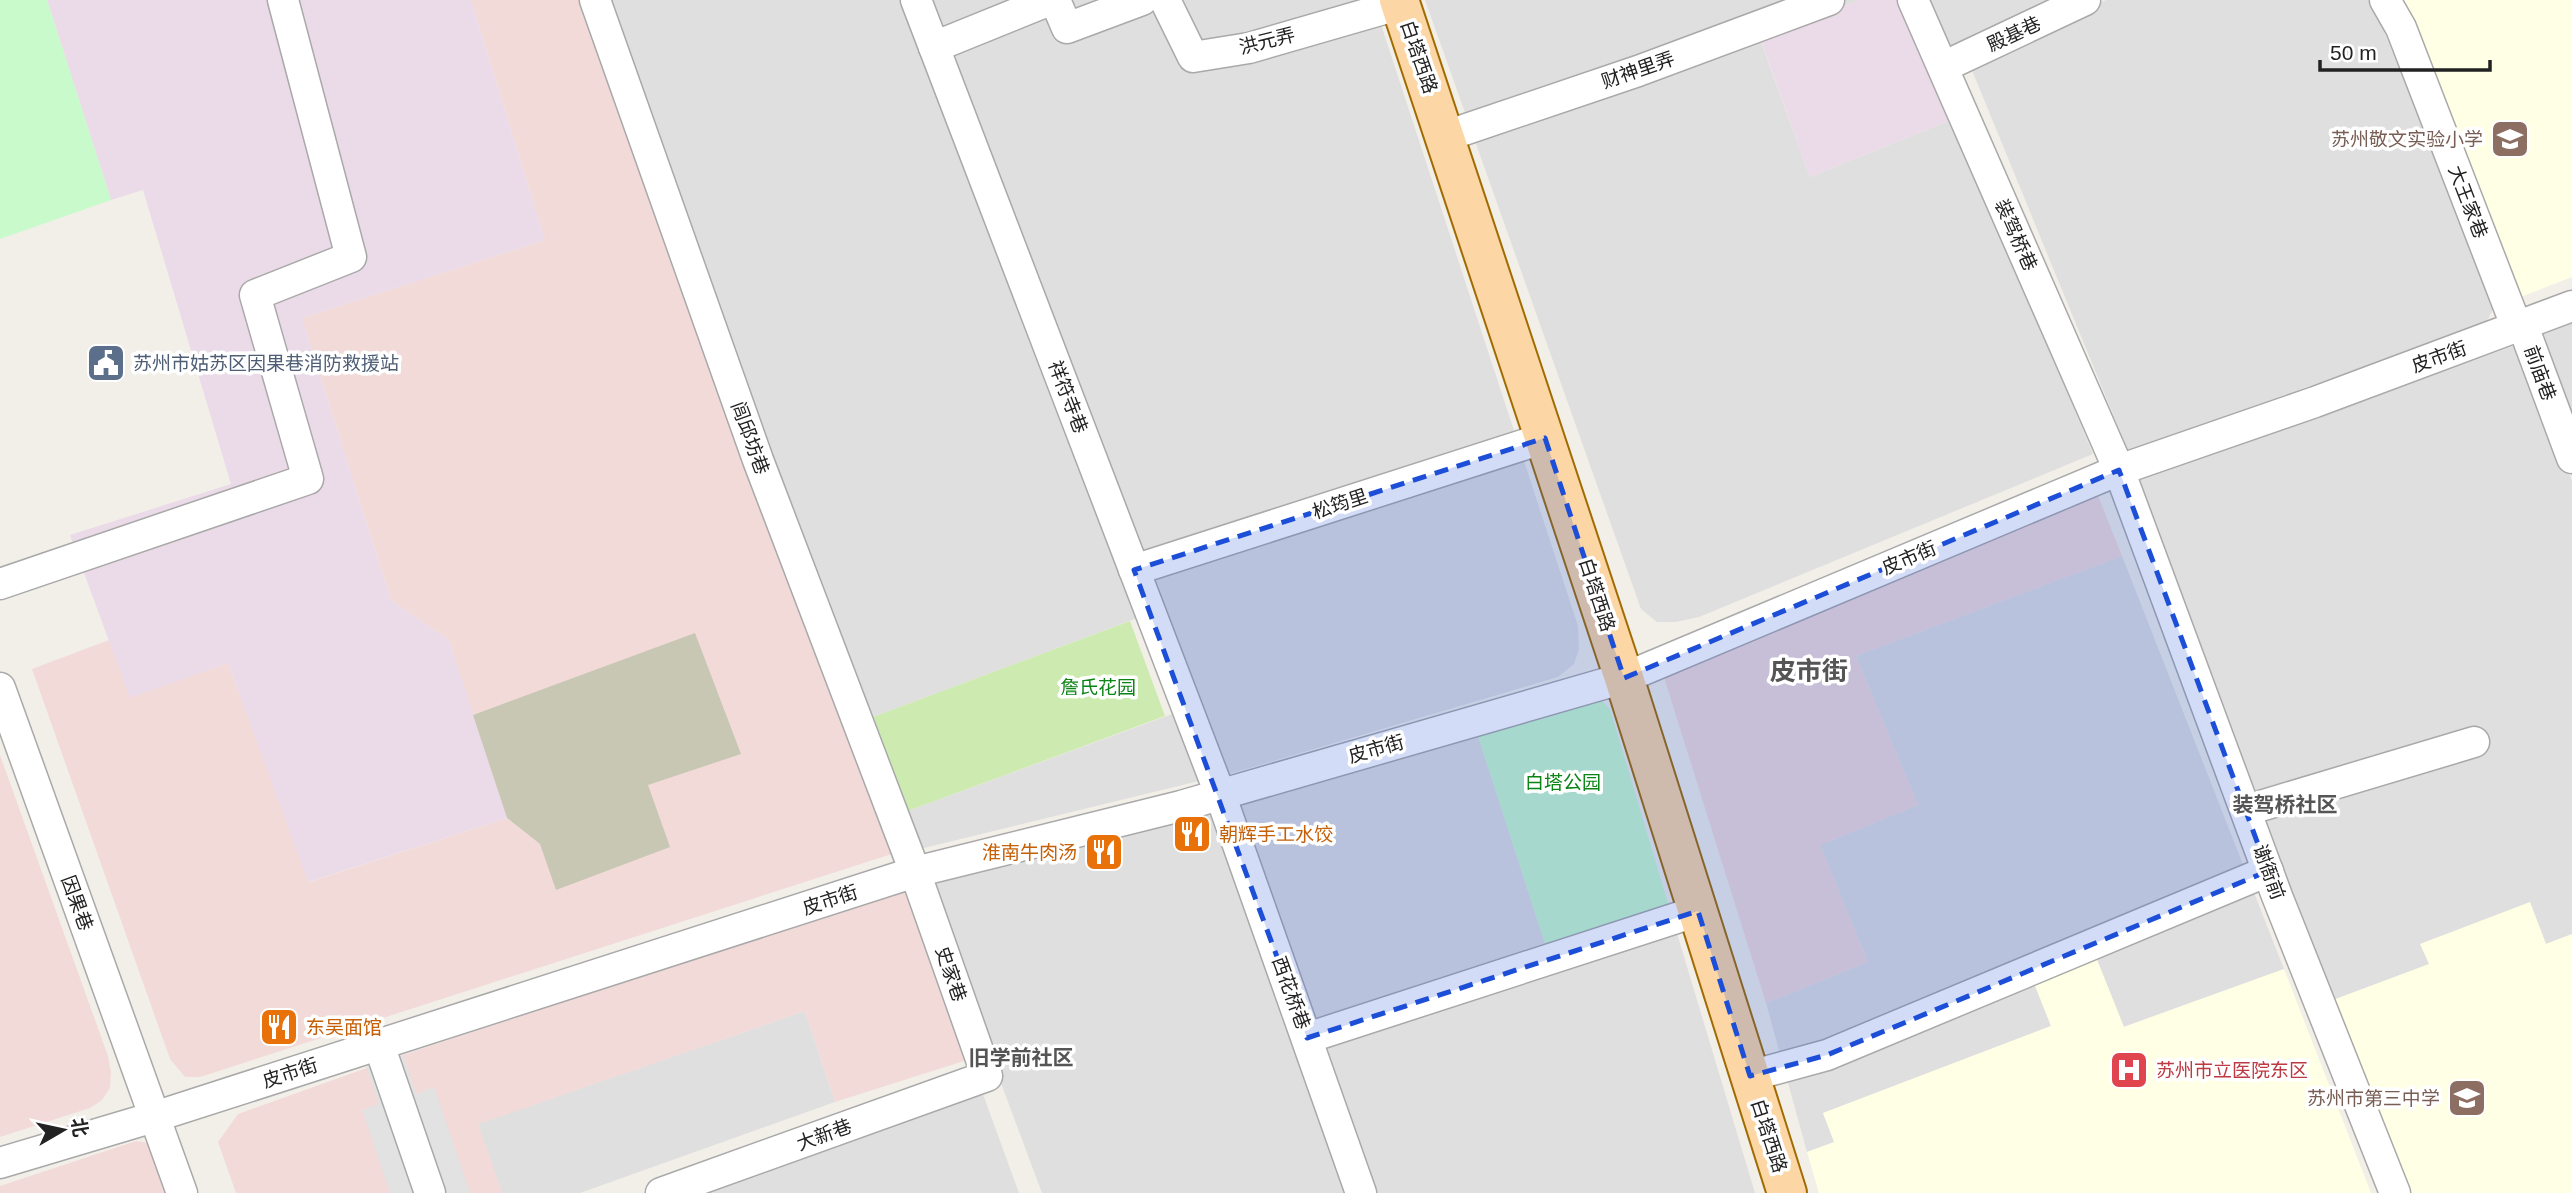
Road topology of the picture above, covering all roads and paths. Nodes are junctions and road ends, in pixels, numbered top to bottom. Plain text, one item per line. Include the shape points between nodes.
1 (283, 0) edge
2 (595, 0) edge
3 (916, 0) edge
4 (1050, 0) edge
5 (1055, 0) edge
6 (1142, 0) edge
7 (1165, 0) edge
8 (1829, 0) edge
9 (1913, 0) edge
10 (2085, 0) edge
11 (2385, 0) edge
12 (1400, 2) edge
13 (934, 47) junction
14 (1943, 67) junction
15 (1446, 136) junction
16 (2572, 306) edge
17 (2520, 327) junction
18 (1545, 438) junction
19 (2572, 458) edge
20 (2119, 470) junction
21 (1134, 570) junction
22 (0, 584) edge
23 (1624, 678) junction
24 (0, 688) edge
25 (2474, 742) dead end
26 (1220, 794) junction
27 (2247, 810) junction
28 (2268, 871) junction
29 (915, 872) junction
30 (1698, 911) junction
31 (1307, 1038) junction
32 (379, 1045) junction
33 (987, 1076) joint
34 (1750, 1076) junction
35 (154, 1117) junction
36 (0, 1163) edge
37 (182, 1193) edge
38 (429, 1193) edge
39 (661, 1193) edge
40 (1361, 1193) edge
41 (1787, 1193) edge
42 (2395, 1193) edge

1 - 22 street via 351,257 255,295 308,479
2 - 29 street, 闾邱坊巷 via 758,460
3 - 13 street, 祥符寺巷
4 - 13 street
5 - 6 street via 1067,28
7 - 12 street, 洪元弄 via 1193,57 1249,48
8 - 15 street, 财神里弄
9 - 14 street, 装驾桥巷
10 - 14 street, 殿基巷
11 - 17 street, 大王家巷 via 2401,29
12 - 15 main road, 白塔西路
13 - 21 street, 祥符寺巷
14 - 20 street, 装驾桥巷
15 - 18 main road, 白塔西路
16 - 17 street, 皮市街
17 - 19 street, 前庙巷
17 - 20 street, 皮市街
18 - 21 street, 松筠里
18 - 23 main road, 白塔西路
20 - 23 street, 皮市街
20 - 27 street, 谢衙前
21 - 26 street, 祥符寺巷
23 - 26 street, 皮市街
23 - 30 main road, 白塔西路
24 - 35 street, 因果巷
25 - 27 street
26 - 29 street, 皮市街
26 - 31 street, 西花桥巷
27 - 28 street, 谢衙前
28 - 34 street via 1827,1055
28 - 42 street, 谢衙前
29 - 32 street, 皮市街
29 - 33 street, 史家巷
30 - 31 street
30 - 34 main road, 白塔西路
31 - 40 street, 西花桥巷
32 - 35 street, 皮市街
32 - 38 street
33 - 39 street, 大新巷
34 - 41 main road, 白塔西路
35 - 36 street, 皮市街
35 - 37 street, 因果巷

